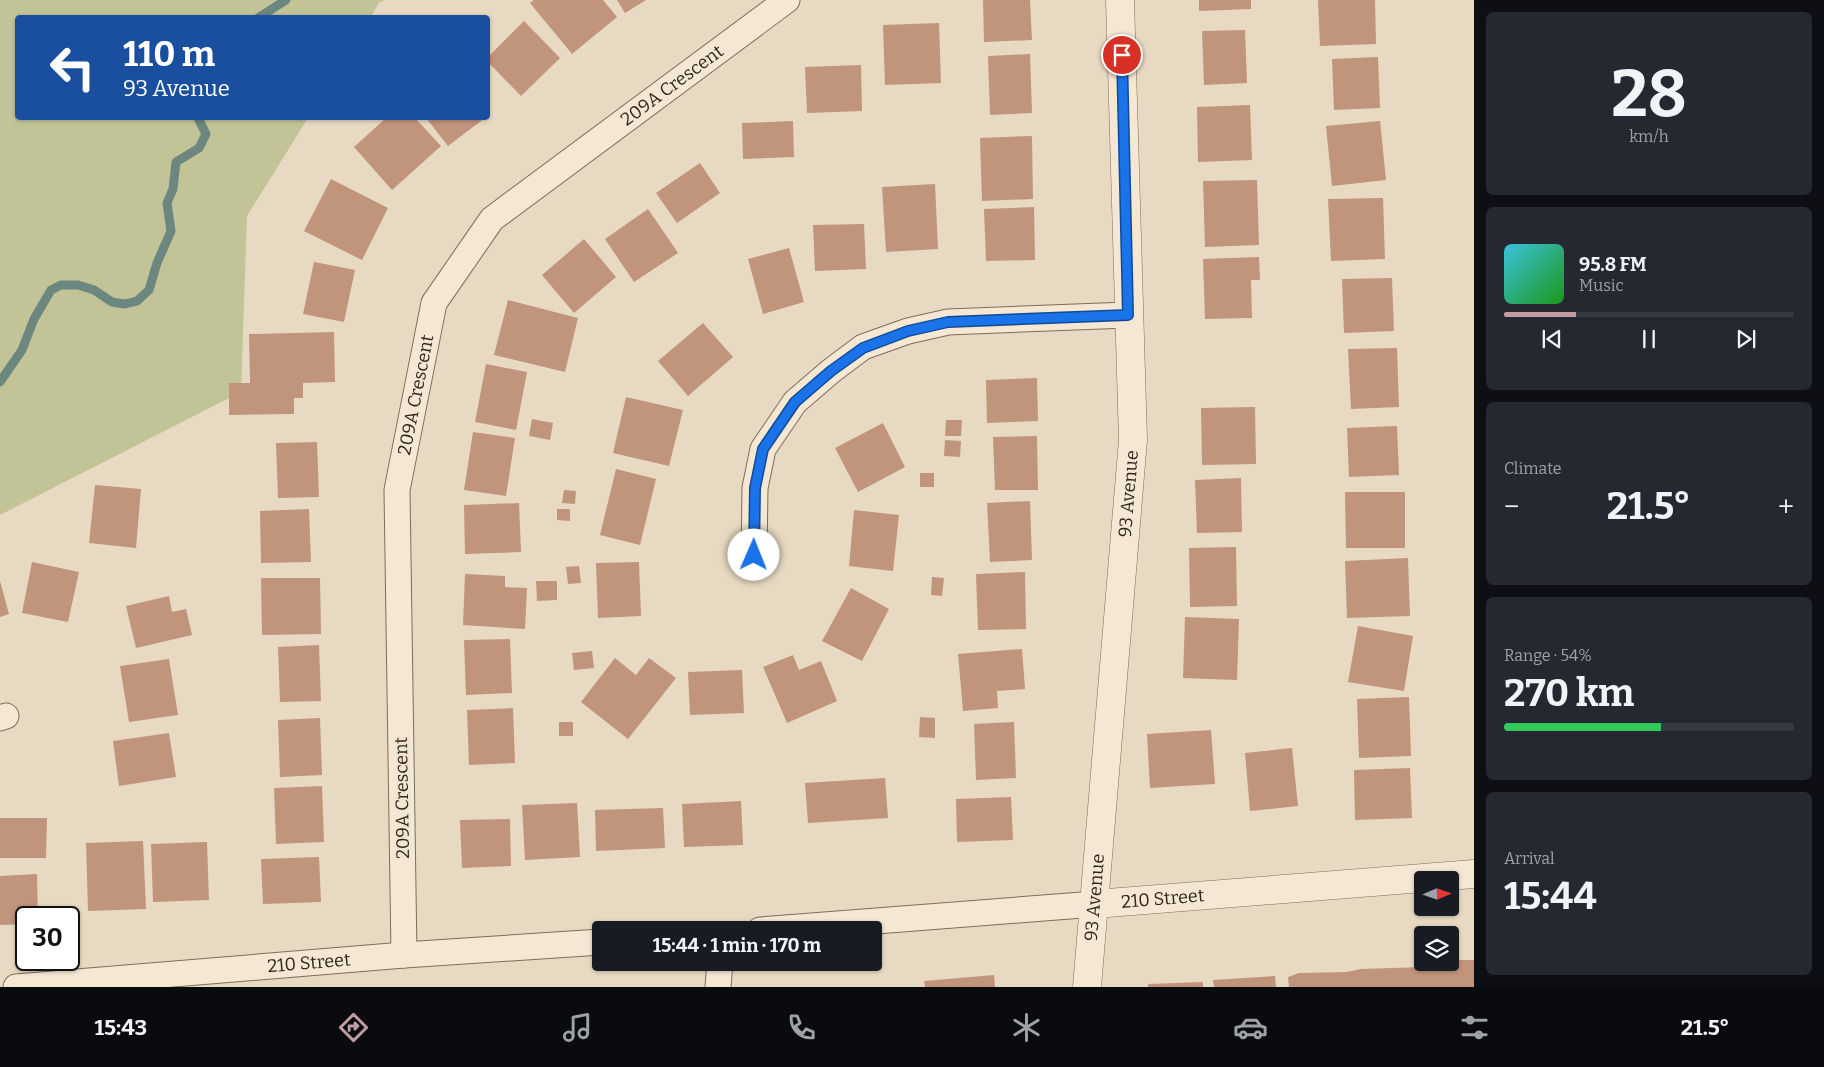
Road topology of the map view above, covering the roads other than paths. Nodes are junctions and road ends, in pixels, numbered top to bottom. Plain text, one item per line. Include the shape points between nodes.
1 (787, 0) edge
2 (1120, 0) edge
3 (1128, 315) junction
4 (754, 555) dead end
5 (1474, 874) edge
6 (1095, 904) junction
7 (876, 921) edge
8 (592, 943) edge
9 (404, 955) junction
10 (719, 971) edge
11 (16, 987) edge
12 (718, 987) edge
13 (1087, 987) edge

1 - 9 street, 209A Crescent via 492,219 434,303 397,490
2 - 3 street, 93 Avenue
3 - 4 street via 948,322 908,331 863,348 795,402 763,449 755,488
3 - 6 street, 93 Avenue via 1133,440
5 - 6 street, 210 Street
6 - 7 street, 210 Street
6 - 13 street, 93 Avenue
8 - 9 street, 210 Street
9 - 11 street, 210 Street
10 - 12 street

